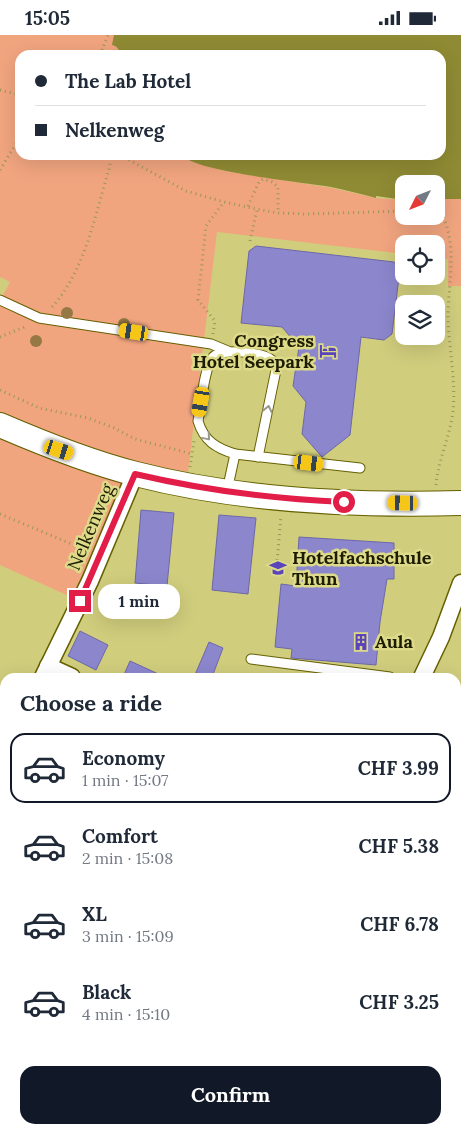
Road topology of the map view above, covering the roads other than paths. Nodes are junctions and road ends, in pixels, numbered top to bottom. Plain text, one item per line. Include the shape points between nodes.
1 (0, 300) edge
2 (229, 351) junction
3 (0, 425) edge
4 (234, 454) junction
5 (258, 457) junction
6 (360, 469) dead end
7 (135, 474) junction
8 (227, 491) junction
9 (461, 503) edge
10 (461, 583) edge
11 (251, 659) dead end
12 (46, 672) edge
13 (359, 673) edge
14 (424, 673) edge

1 - 2 lane via 39,318 212,344
2 -> 4 lane via 213,356 208,365 198,421 200,429 218,449
5 -> 2 lane via 275,365 264,356
3 - 7 street via 59,450
4 - 5 lane
4 - 8 lane
5 - 6 lane
7 - 8 street
7 - 12 street, Nelkenweg via 90,581
8 - 9 street via 336,502
10 - 14 street
11 - 13 lane

